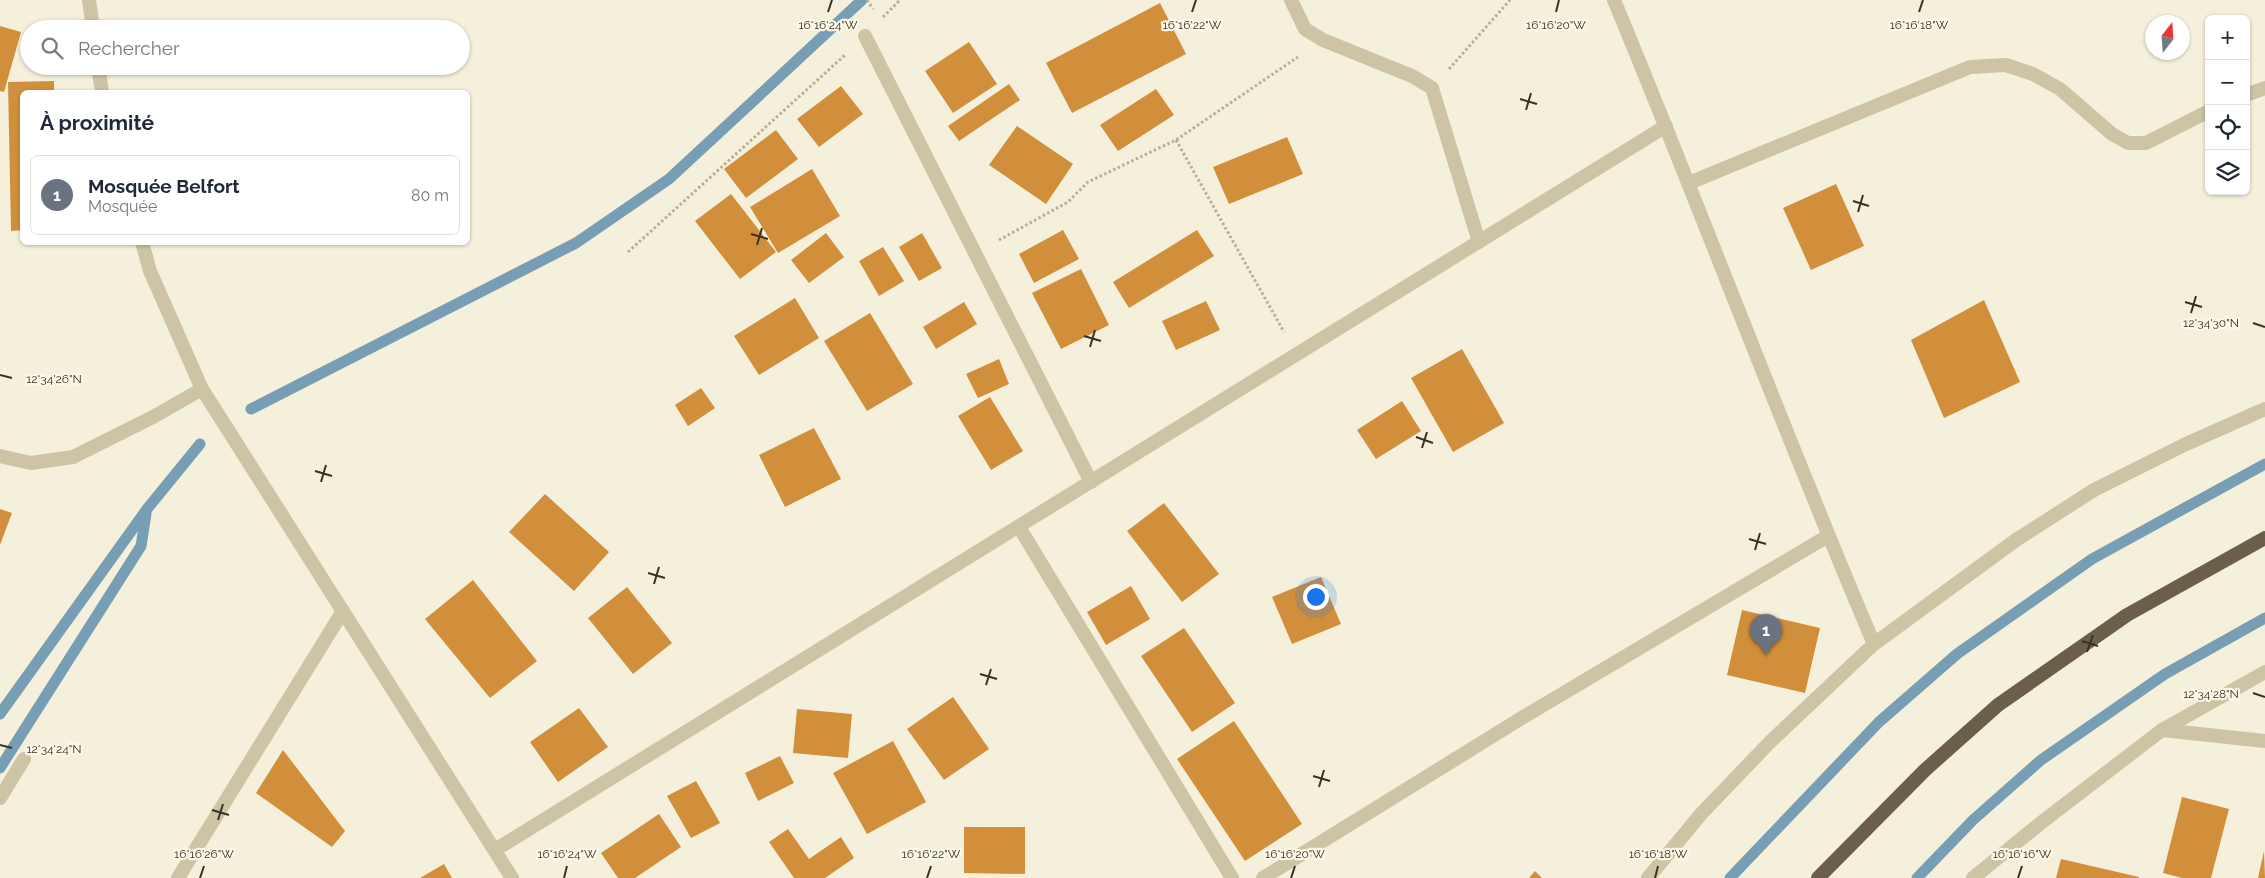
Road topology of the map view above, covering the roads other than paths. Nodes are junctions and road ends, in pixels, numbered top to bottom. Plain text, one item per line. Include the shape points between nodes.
1 (89, 0) edge
2 (1290, 0) edge
3 (1614, 0) edge
4 (92, 20) edge
5 (865, 36) road end
6 (99, 75) edge
7 (2265, 88) edge
8 (102, 90) edge
9 (2250, 94) edge
10 (2205, 113) edge
11 (1666, 126) junction
12 (1689, 183) junction
13 (1479, 242) junction
14 (143, 245) edge
15 (202, 389) junction
16 (2265, 409) edge
17 (0, 456) edge
18 (1091, 482) junction
19 (1019, 527) junction
20 (1828, 536) junction
21 (2265, 538) edge
22 (343, 611) junction
23 (1874, 644) junction
24 (2265, 672) edge
25 (2162, 730) junction
26 (2265, 740) edge
27 (24, 759) dead end
28 (0, 798) edge
29 (495, 850) junction
30 (178, 878) edge
31 (512, 878) edge
32 (1232, 878) edge
33 (1263, 878) edge
34 (1648, 878) edge
35 (1818, 878) edge
36 (1973, 878) edge

1 - 4 street
2 - 13 street via 1305,29 1432,88
3 - 11 street
5 - 18 street
6 - 8 street
7 - 9 street
10 - 12 street via 2146,143 2128,143 2112,134 2060,89 2033,74 2006,65 1970,67
11 - 12 street
11 - 13 street
12 - 20 street
13 - 18 street
14 - 15 street via 150,270
15 - 17 street via 73,457 31,463
15 - 22 street
16 - 23 street via 2094,490 2016,540
18 - 19 street
19 - 29 street
19 - 32 street
20 - 23 street
20 - 33 street via 1524,716
21 - 35 highway via 2128,615 1998,706 1925,770
22 - 29 street
22 - 30 street
23 - 34 street via 1770,742 1701,814
24 - 25 street
25 - 26 street
25 - 36 street
27 - 28 street
29 - 31 street

